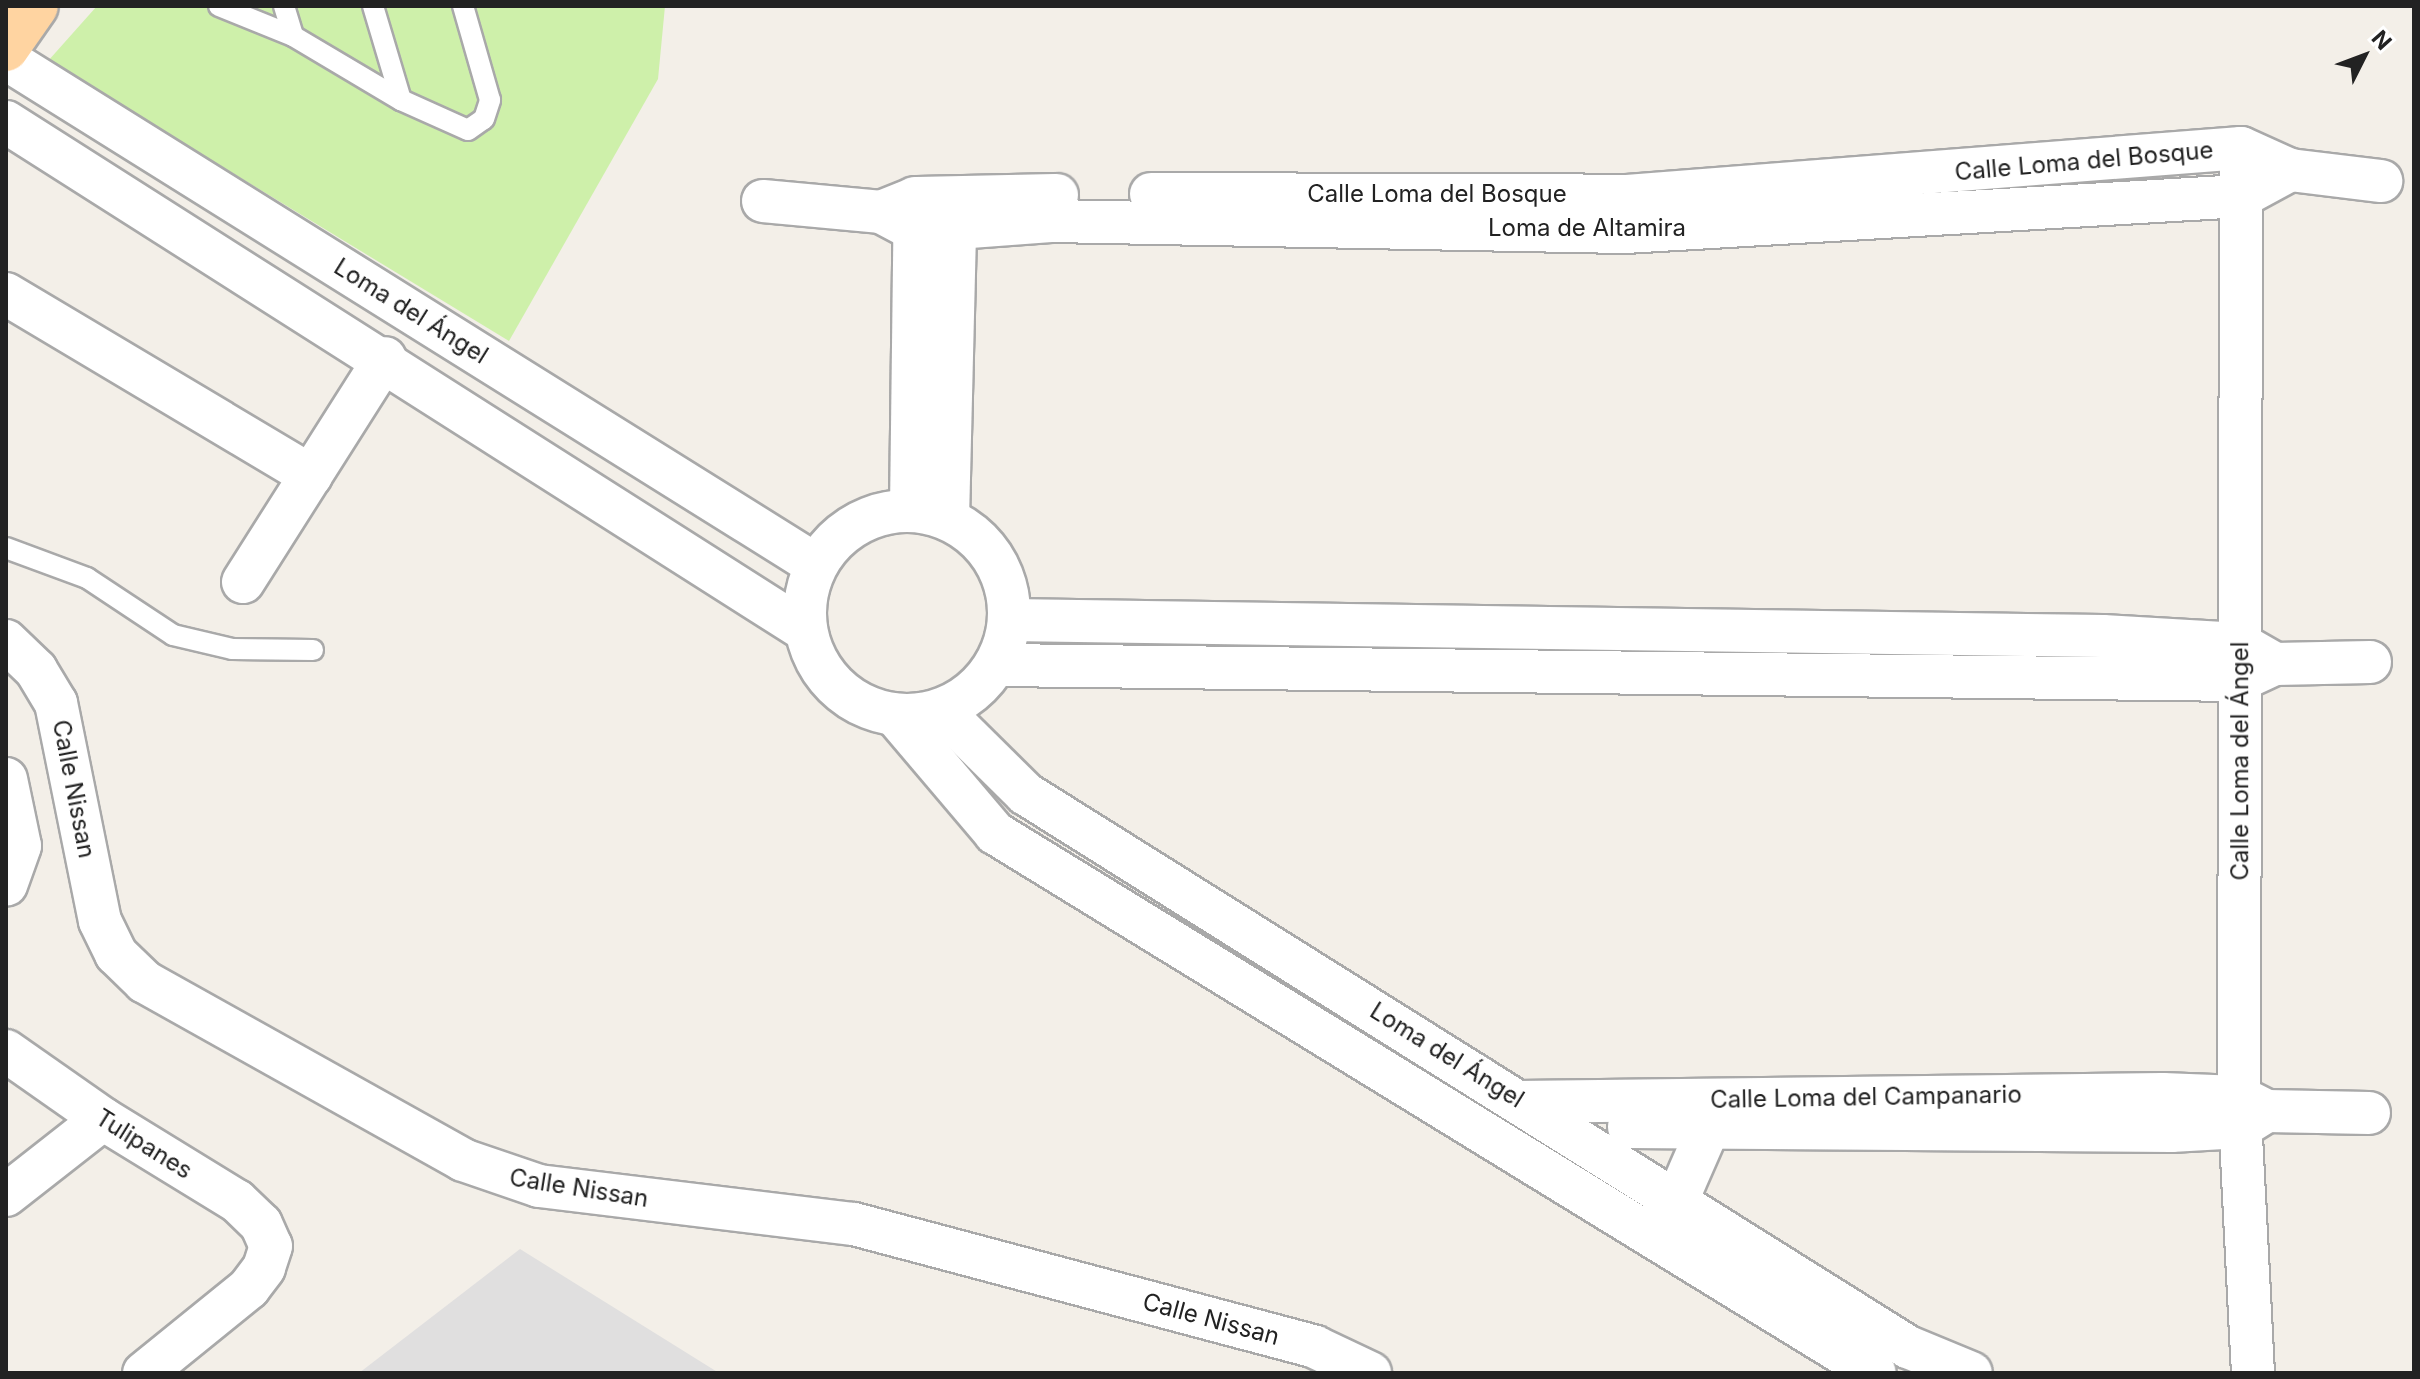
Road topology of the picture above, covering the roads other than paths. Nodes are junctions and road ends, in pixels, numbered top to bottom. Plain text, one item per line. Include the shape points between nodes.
1 (36, 6) edge
2 (219, 6) edge
3 (284, 6) edge
4 (373, 6) edge
5 (463, 6) edge
6 (293, 36) junction
7 (6, 49) edge
8 (6, 59) edge
9 (64, 94) junction
10 (401, 100) junction
11 (21, 132) edge
12 (2241, 148) junction
13 (2290, 170) junction
14 (2381, 181) dead end
15 (2242, 196) junction
16 (763, 201) dead end
17 (957, 211) junction
18 (904, 213) junction
19 (6, 294) edge
20 (385, 358) junction
21 (311, 476) junction
22 (930, 515) junction
23 (6, 548) edge
24 (816, 565) junction
25 (243, 582) dead end
26 (1010, 620) junction
27 (805, 630) junction
28 (6, 641) edge
29 (313, 650) dead end
30 (2370, 662) dead end
31 (2252, 663) junction
32 (997, 665) junction
33 (942, 711) junction
34 (895, 715) junction
35 (6, 779) edge
36 (6, 885) edge
37 (6, 1051) edge
38 (1522, 1101) junction
39 (2249, 1111) junction
40 (2369, 1113) dead end
41 (1463, 1118) junction
42 (103, 1119) junction
43 (1559, 1126) junction
44 (1708, 1129) junction
45 (1503, 1144) junction
46 (6, 1195) edge
47 (1681, 1200) junction
48 (1658, 1238) junction
49 (144, 1373) edge
50 (1370, 1373) edge
51 (1875, 1373) edge
52 (1971, 1373) edge
53 (2253, 1373) edge

1 - 7 main road
2 - 6 lane
3 - 6 lane
4 - 10 lane
5 - 10 lane via 490,100 484,119 468,130
6 - 10 lane
8 - 9 street, Loma del Ángel
9 - 11 street
9 - 24 street, Loma del Ángel
11 - 20 street
12 - 13 street
12 - 15 street, Calle Loma del Ángel
12 - 17 street, Calle Loma del Bosque via 1627,196
13 - 14 street
13 - 15 street, Loma de Altamira
15 - 17 street, Loma de Altamira via 1625,232 1051,221
15 - 31 street, Calle Loma del Ángel
16 - 18 street, Loma de Altamira
17 - 18 street, Loma de Altamira
17 - 22 street
18 - 22 street
19 - 21 street
20 - 21 street
20 - 27 street
21 - 25 street
22 - 24 street via 882,513 855,523
22 - 26 street via 973,534 993,556 1005,583
23 - 29 lane via 87,578 173,635 232,649
24 - 27 street via 805,596
26 - 31 street via 2103,636
26 - 32 street
27 - 34 street via 816,661 836,687 863,706
28 - 50 street, Calle Nissan via 36,670 56,703 100,921 116,954 145,982 463,1160 539,1186 854,1224 1315,1347
30 - 31 street
31 - 32 street
31 - 39 street, Calle Loma del Ángel
32 - 33 street via 964,700
33 - 34 street
33 - 38 street, Loma del Ángel via 1026,794
34 - 41 street, Loma del Ángel via 995,833
35 - 36 street via 20,846
37 - 42 street, Tulipanes
38 - 39 street, Calle Loma del Campanario
38 - 41 street, Calle Loma del Campanario
38 - 43 street, Loma del Ángel
39 - 40 street, Calle Loma del Campanario
39 - 44 street, Calle Loma del Campanario
39 - 53 street, Calle Loma del Ángel
41 - 45 street, Loma del Ángel
42 - 46 street
42 - 49 street, Tulipanes via 237,1201 261,1224 271,1246 264,1268 249,1288
43 - 44 street, Calle Loma del Campanario
43 - 45 street, Calle Loma del Campanario
43 - 47 street, Loma del Ángel
44 - 47 street
45 - 48 street, Loma del Ángel
47 - 48 street
47 - 52 street, Loma del Ángel via 1908,1347
48 - 51 street, Loma del Ángel

